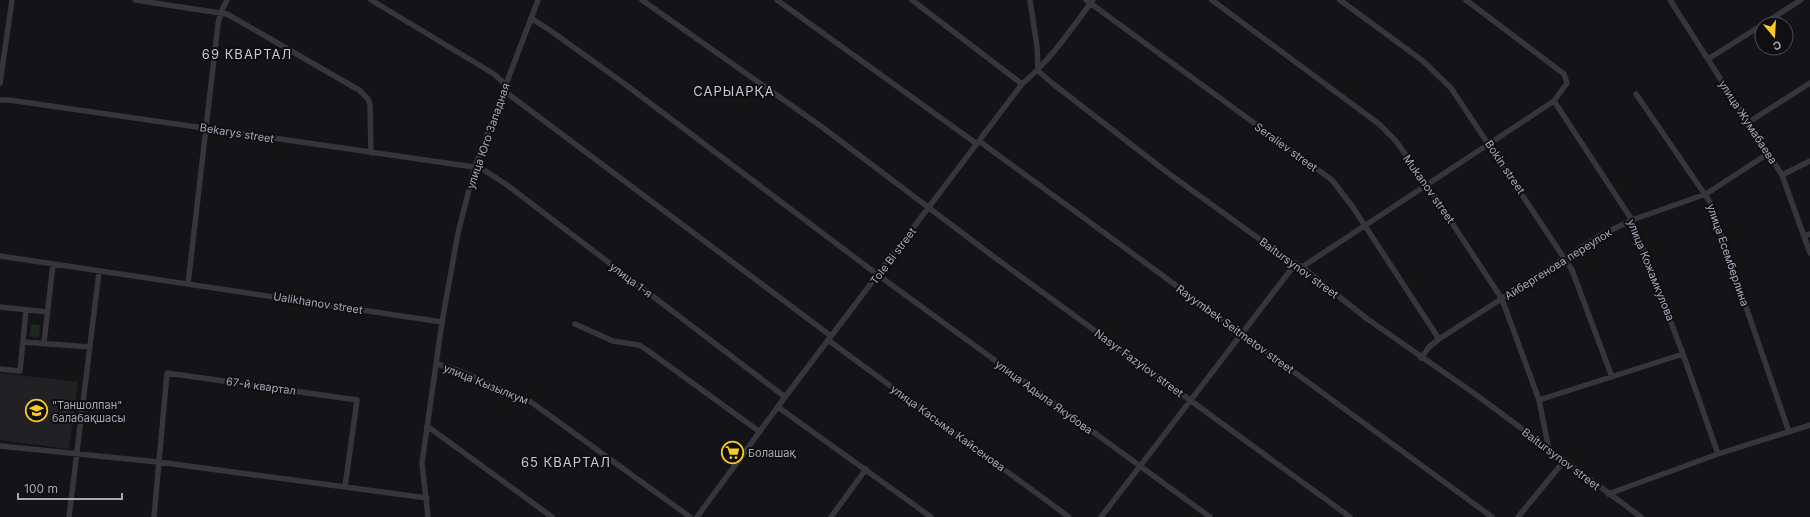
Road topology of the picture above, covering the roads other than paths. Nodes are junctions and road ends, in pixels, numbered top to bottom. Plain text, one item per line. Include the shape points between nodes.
1 (12, 0) edge
2 (134, 0) edge
3 (227, 0) edge
4 (371, 0) edge
5 (538, 0) edge
6 (642, 0) edge
7 (777, 0) edge
8 (912, 0) edge
9 (1030, 0) edge
10 (1212, 0) edge
11 (1340, 0) edge
12 (1466, 0) edge
13 (1670, 0) edge
14 (1801, 0) edge
15 (1090, 1) edge
16 (221, 12) junction
17 (1775, 16) edge
18 (531, 18) junction
19 (1754, 29) edge
20 (1708, 59) junction
21 (1038, 71) junction
22 (0, 83) edge
23 (1810, 83) edge
24 (1022, 84) junction
25 (504, 87) junction
26 (1636, 94) dead end
27 (0, 100) edge
28 (1554, 101) junction
29 (1749, 122) junction
30 (206, 128) junction
31 (978, 142) junction
32 (1490, 144) junction
33 (371, 153) junction
34 (1769, 153) junction
35 (1810, 161) edge
36 (475, 166) junction
37 (1782, 175) junction
38 (1427, 185) junction
39 (1706, 194) junction
40 (929, 208) junction
41 (1632, 220) junction
42 (1364, 226) junction
43 (1807, 235) edge
44 (1810, 253) edge
45 (0, 256) edge
46 (1565, 258) junction
47 (1296, 263) junction
48 (53, 264) junction
49 (1302, 267) junction
50 (99, 272) junction
51 (878, 275) junction
52 (188, 284) junction
53 (1502, 299) junction
54 (0, 307) edge
55 (26, 310) junction
56 (47, 312) junction
57 (442, 322) junction
58 (575, 324) dead end
59 (1241, 333) junction
60 (830, 338) junction
61 (1439, 339) junction
62 (23, 342) junction
63 (44, 343) junction
64 (90, 347) junction
65 (1683, 354) junction
66 (1421, 358) junction
67 (437, 364) junction
68 (0, 369) edge
69 (1612, 377) junction
70 (785, 397) junction
71 (1190, 400) junction
72 (1539, 400) junction
73 (778, 407) junction
74 (1810, 425) edge
75 (428, 426) junction
76 (760, 432) junction
77 (1789, 432) junction
78 (0, 446) edge
79 (1549, 450) junction
80 (76, 454) junction
81 (1718, 454) junction
82 (1564, 461) junction
83 (158, 462) junction
84 (1140, 467) junction
85 (866, 469) junction
86 (345, 487) junction
87 (1608, 494) junction
88 (427, 498) junction
89 (69, 517) edge
90 (154, 517) edge
91 (428, 517) edge
92 (552, 517) edge
93 (690, 517) edge
94 (697, 517) edge
95 (831, 517) edge
96 (931, 517) edge
97 (1068, 517) edge
98 (1101, 517) edge
99 (1210, 517) edge
100 (1350, 517) edge
101 (1492, 517) edge
102 (1518, 517) edge
103 (1641, 517) edge

1 - 22 street
2 - 16 street
3 - 16 street
4 - 25 street, улица Касыма Кайсенова via 494,74
5 - 18 street, улица Юго Западная
6 - 40 street, Nasyr Fazylov street via 822,127
7 - 31 street, Rayymbek Seitmetov street
8 - 24 street
9 - 21 street
10 - 38 street, Mukanov street via 1380,124 1396,141
11 - 32 street, Bokin street via 1441,77
12 - 28 street via 1564,74 1567,83
13 - 20 street, улица Жумабаева
14 - 17 street
15 - 21 street, Tole Bi street via 1060,46
15 - 42 street, Seraliev street via 1332,180
16 - 30 street
16 - 33 street via 364,95 368,99 371,113
18 - 25 street, улица Юго Западная
18 - 51 street, улица Адыла Якубова via 622,82
19 - 20 street
20 - 29 street, улица Жумабаева
21 - 24 street, Tole Bi street
21 - 47 street, Baitursynov street via 1168,173
23 - 29 street
24 - 31 street, Tole Bi street
25 - 36 street, улица Юго Западная
25 - 60 street, улица Касыма Кайсенова
26 - 39 street, улица Есемберлина
27 - 30 street, Bekarys street
28 - 32 street
28 - 41 street, улица Кожамкулова
29 - 34 street, улица Жумабаева
30 - 33 street, Bekarys street
30 - 52 street
31 - 40 street, Tole Bi street
31 - 59 street, Rayymbek Seitmetov street
32 - 38 street
32 - 46 street, Bokin street
33 - 36 street, Bekarys street
34 - 37 street, улица Жумабаева
34 - 39 street, Айбергенова переулок
35 - 37 street
36 - 57 street, улица Юго Западная via 458,233
36 - 70 street, улица 1-я via 507,185
37 - 43 street, улица Жумабаева
38 - 42 street
38 - 53 street, Mukanov street
39 - 41 street, Айбергенова переулок
39 - 77 street, улица Есемберлина
40 - 51 street, Tole Bi street
40 - 71 street, Nasyr Fazylov street
41 - 46 street, Айбергенова переулок via 1599,236
41 - 65 street, улица Кожамкулова
42 - 49 street
42 - 61 street, Seraliev street
43 - 44 street, улица Жумабаева
45 - 48 street, Ualikhanov street
46 - 53 street, Айбергенова переулок
46 - 69 street, Bokin street via 1572,270
47 - 49 street, Baitursynov street
47 - 59 street
48 - 50 street, Ualikhanov street
48 - 56 street
49 - 66 street, Baitursynov street
50 - 52 street, Ualikhanov street
50 - 64 street
51 - 60 street, Tole Bi street
51 - 84 street, улица Адыла Якубова
52 - 57 street, Ualikhanov street
53 - 61 street, Айбергенова переулок
53 - 72 street, Mukanov street
54 - 55 street
55 - 56 street
55 - 62 street
56 - 63 street
57 - 67 street
58 - 76 street via 612,342 639,345
59 - 71 street
59 - 101 street, Rayymbek Seitmetov street
60 - 70 street, Tole Bi street
60 - 97 street, улица Касыма Кайсенова
61 - 66 street, Айбергенова переулок
62 - 63 street
62 - 68 street via 20,371
63 - 64 street
64 - 80 street
65 - 69 street
65 - 81 street, улица Кожамкулова
66 - 79 street, Baitursynov street via 1475,394
67 - 75 street
67 - 93 street, улица Кызылкум via 531,402
69 - 72 street
70 - 73 street, Tole Bi street
71 - 84 street
71 - 100 street, Nasyr Fazylov street
72 - 79 street, Mukanov street
73 - 76 street, Tole Bi street
73 - 85 street
74 - 77 street
75 - 88 street via 422,463
75 - 92 street
76 - 94 street, Tole Bi street
77 - 81 street
78 - 80 street
79 - 82 street, Baitursynov street
80 - 83 street
80 - 89 street
81 - 87 street
82 - 87 street, Baitursynov street
82 - 102 street
83 - 86 street
83 - 86 street, 67-й квартал via 167,373 357,400
83 - 90 street
84 - 98 street
84 - 99 street, улица Адыла Якубова
85 - 95 street
85 - 96 street
86 - 88 street
87 - 103 street, Baitursynov street
88 - 91 street

